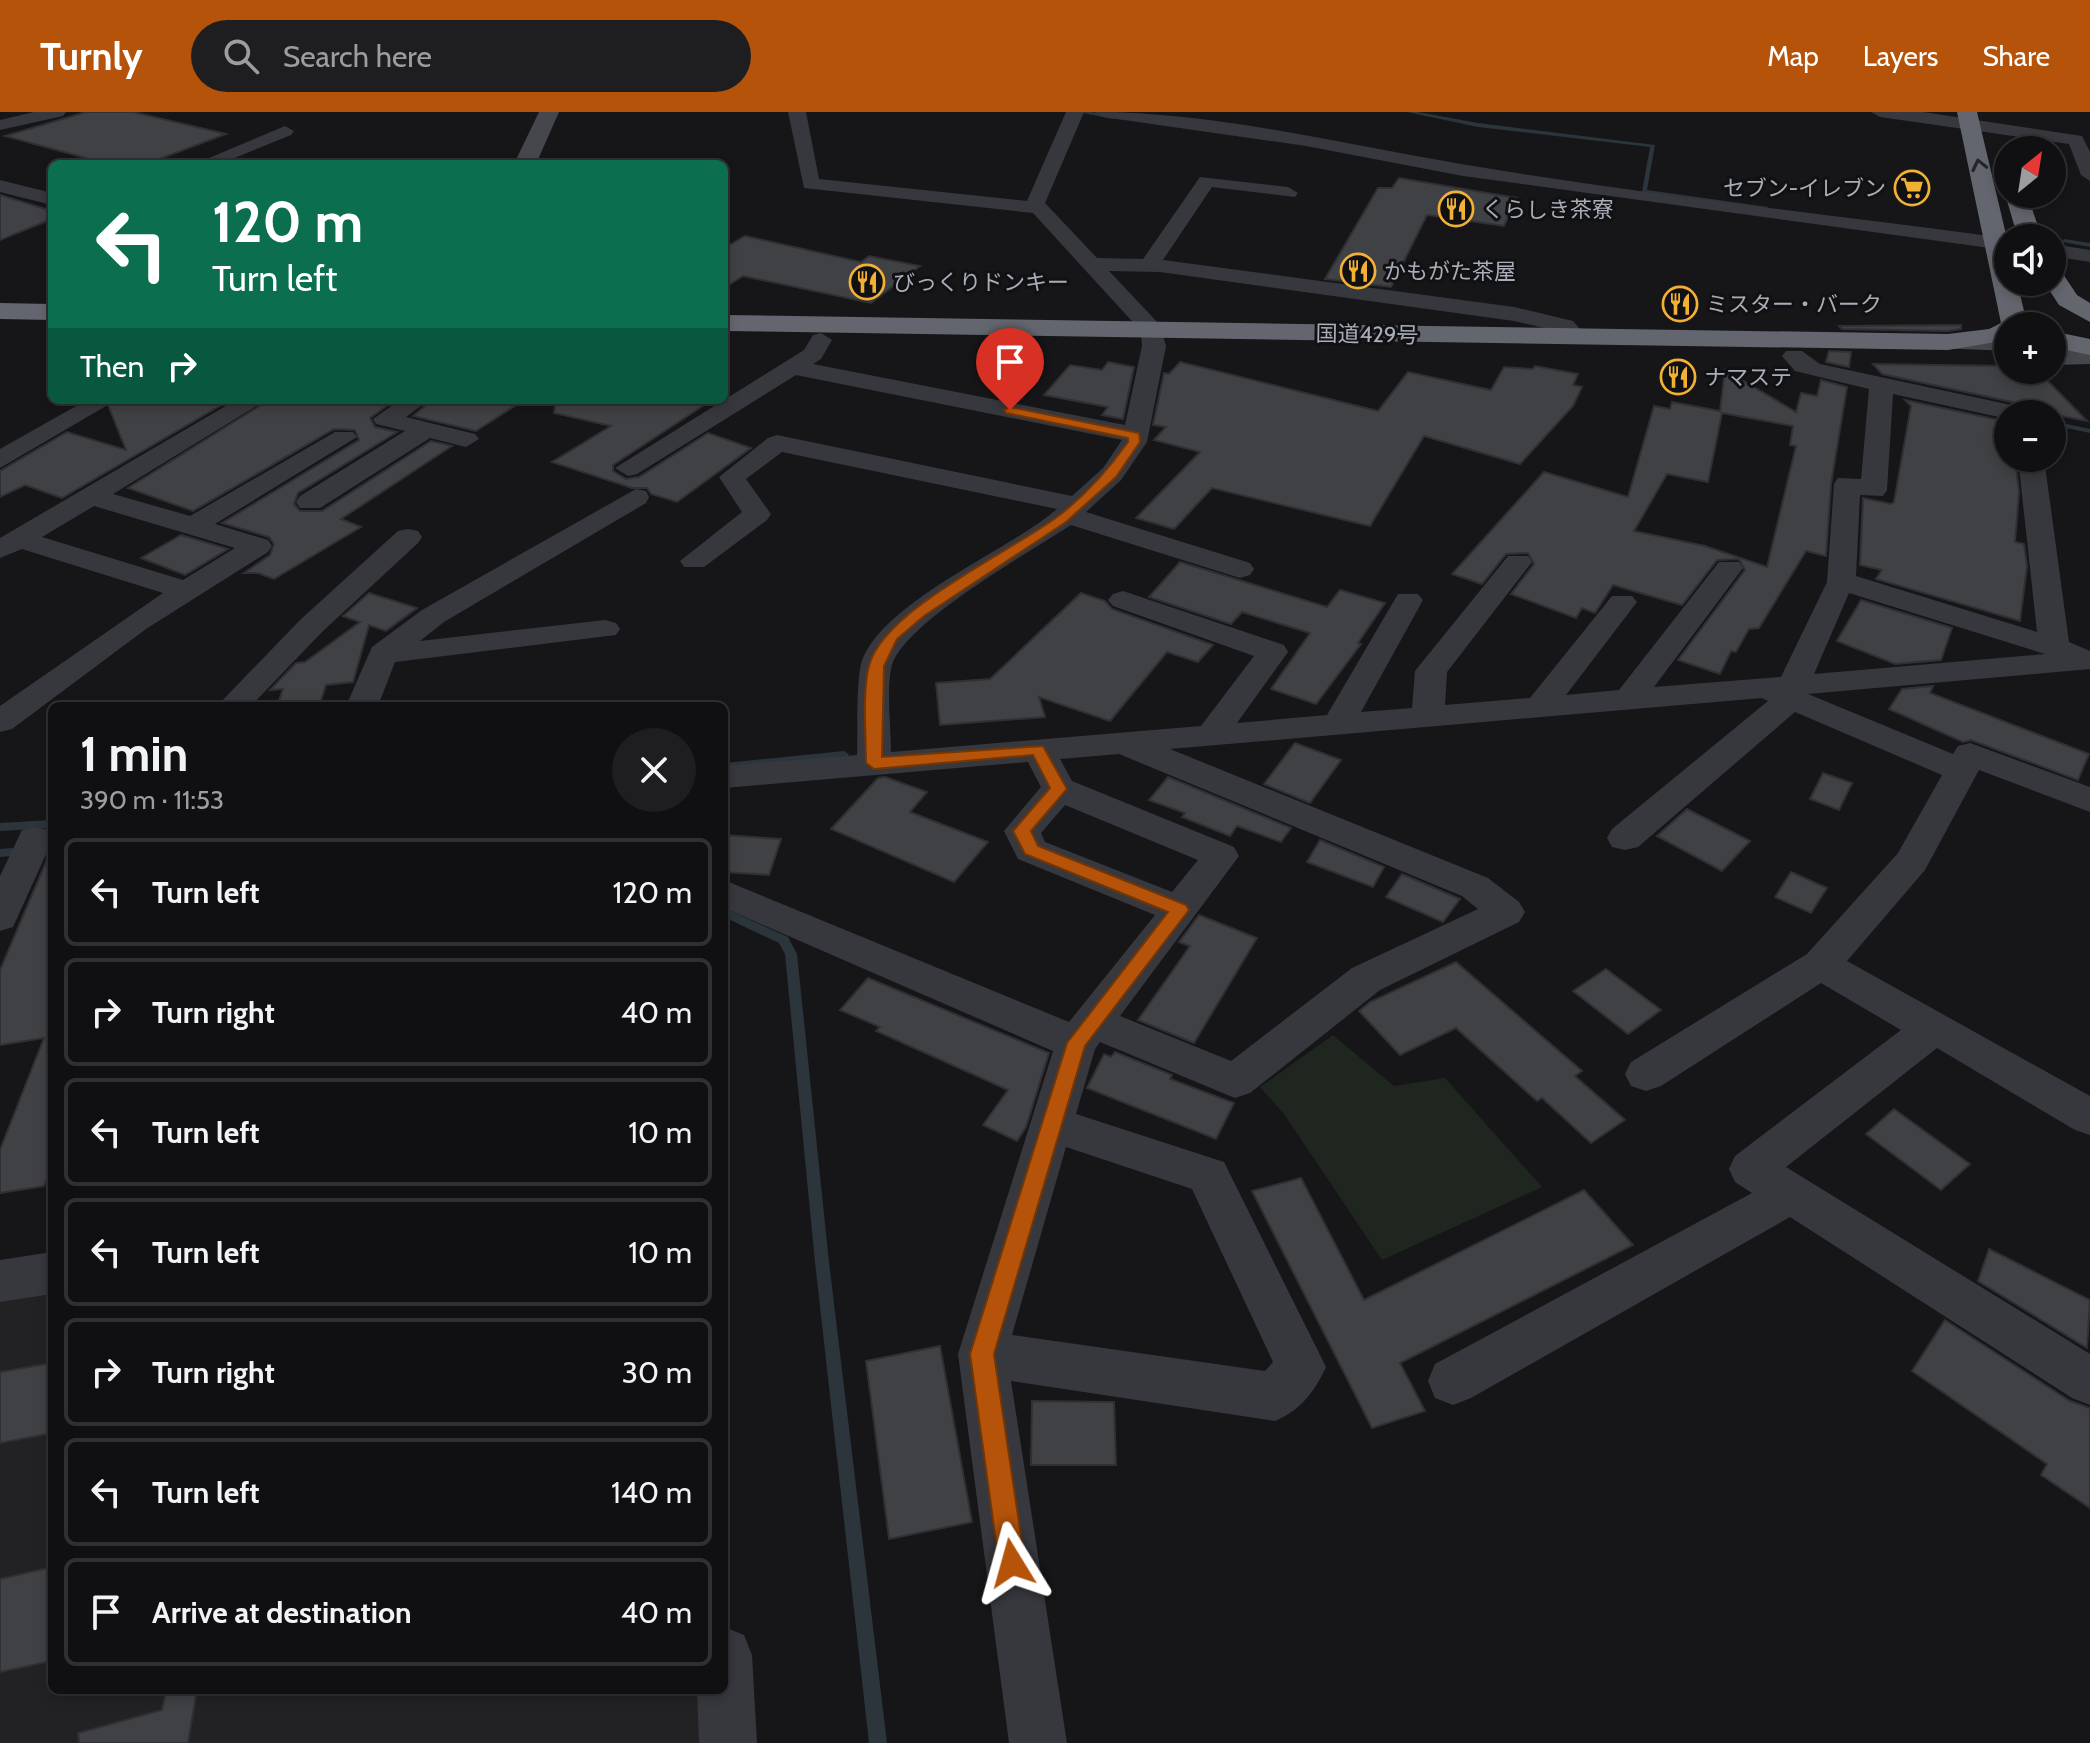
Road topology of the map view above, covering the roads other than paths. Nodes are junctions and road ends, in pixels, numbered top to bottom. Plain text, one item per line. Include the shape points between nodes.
1 (57, 112) edge
2 (549, 112) edge
3 (797, 112) edge
4 (1075, 112) edge
5 (1103, 112) edge
6 (1880, 112) edge
7 (1969, 117) edge
8 (1996, 123) edge
9 (0, 125) edge
10 (285, 131) dead end
11 (214, 160) edge
12 (527, 160) edge
13 (2090, 175) edge
14 (0, 186) edge
15 (1288, 193) dead end
16 (48, 198) edge
17 (1037, 208) junction
18 (1994, 230) edge
19 (1994, 243) edge
20 (2066, 252) edge
21 (2090, 256) edge
22 (1091, 264) junction
23 (1149, 265) junction
24 (2065, 296) edge
25 (0, 311) edge
26 (48, 312) edge
27 (2090, 314) edge
28 (728, 323) edge
29 (0, 326) edge
30 (48, 327) edge
31 (1994, 336) edge
32 (1576, 337) junction
33 (1153, 338) junction
34 (728, 339) edge
35 (821, 340) junction
36 (2066, 342) edge
37 (2090, 344) edge
38 (2066, 346) edge
39 (1955, 351) junction
40 (1994, 352) edge
41 (1794, 356) junction
42 (1994, 356) edge
43 (2090, 356) edge
44 (792, 367) junction
45 (1881, 384) junction
46 (247, 404) edge
47 (410, 404) edge
48 (94, 406) dead end
49 (1994, 408) edge
50 (426, 429) junction
51 (1135, 435) junction
52 (344, 437) dead end
53 (466, 439) dead end
54 (5, 454) edge
55 (2033, 472) edge
56 (95, 497) junction
57 (310, 502) dead end
58 (1073, 510) junction
59 (0, 513) edge
60 (201, 527) junction
61 (408, 537) dead end
62 (20, 539) edge
63 (694, 561) dead end
64 (1518, 562) dead end
65 (1729, 568) dead end
66 (1240, 569) dead end
67 (1836, 589) dead end
68 (187, 591) junction
69 (1123, 600) dead end
70 (1408, 600) dead end
71 (1622, 602) dead end
72 (605, 629) dead end
73 (2054, 646) junction
74 (383, 654) junction
75 (2090, 659) edge
76 (1783, 690) junction
77 (1629, 699) junction
78 (237, 702) edge
79 (364, 702) edge
80 (1541, 706) junction
81 (1428, 716) junction
82 (0, 722) edge
83 (1338, 724) junction
84 (1212, 734) junction
85 (1122, 742) junction
86 (1038, 749) junction
87 (874, 763) junction
88 (1962, 770) junction
89 (728, 777) edge
90 (1059, 789) junction
91 (2090, 800) edge
92 (1625, 838) dead end
93 (29, 844) edge
94 (728, 895) edge
95 (1180, 910) junction
96 (0, 917) edge
97 (1821, 964) junction
98 (1932, 1029) junction
99 (1084, 1033) junction
100 (1646, 1074) dead end
101 (2090, 1117) edge
102 (1053, 1125) junction
103 (1791, 1194) junction
104 (48, 1274) edge
105 (0, 1281) edge
106 (982, 1354) junction
107 (1453, 1381) dead end
108 (2090, 1381) edge
109 (726, 1694) edge
110 (728, 1743) edge
111 (1038, 1743) edge

1 - 9 street
2 - 12 main road
3 - 17 street via 811,184
4 - 17 street
5 - 19 street via 1463,170
6 - 7 street
7 - 8 street
18 -> 7 highway
8 - 13 street via 2076,140
10 - 11 street
14 - 16 street
15 - 23 street via 1207,181
17 - 22 street
20 - 21 street
22 - 23 street
22 - 33 street
23 - 32 street via 1514,314 1565,326
24 - 27 highway
25 - 26 highway
28 - 33 highway, 国道429号
29 - 30 highway
31 - 39 main road
32 - 33 highway, 国道429号
32 - 39 highway, 国道429号
33 - 35 highway, 国道429号
33 - 41 highway, 国道429号
33 - 51 street
34 - 35 highway, 国道429号
35 - 44 street via 813,354
36 - 37 highway
38 - 43 main road
39 - 40 highway, 国道429号
39 - 41 highway, 国道429号
39 - 42 main road
41 - 45 street via 1814,370
44 - 51 street
44 - 74 street
45 - 49 street
45 - 73 street via 1874,490 1847,484 1841,581
46 - 56 street
47 - 50 street via 385,419
48 - 54 street
50 - 53 street
50 - 57 street
51 - 58 street via 1112,474
52 - 60 street via 201,521
55 - 73 street
56 - 60 street
56 - 62 street
58 - 63 street via 777,443 732,477 757,514
58 - 66 street
58 - 87 street via 891,637 876,666
59 - 62 street
60 - 68 street via 258,546
61 - 78 street
62 - 68 street
64 - 81 street via 1431,671
65 - 77 street
67 - 76 street
68 - 82 street
69 - 84 street via 1273,652
70 - 83 street
71 - 80 street
72 - 74 street
73 - 75 street
74 - 79 street
75 - 76 street
76 - 77 street
76 - 88 street
76 - 92 street
77 - 80 street
80 - 81 street
81 - 83 street
83 - 84 street
84 - 85 street
85 - 86 street
85 - 99 street via 1475,887 1506,912 1366,979 1235,1081
86 - 87 street
86 - 90 street
87 - 89 street
88 - 91 street via 1970,754
88 - 97 street via 1912,861
90 - 95 street via 1022,831 1031,850
90 - 95 street via 1221,856
93 - 96 street
94 - 99 street
95 - 99 street
97 - 98 street
97 - 100 street
98 - 101 street via 1960,1040
98 - 103 street via 1751,1169
99 - 102 street
102 - 106 street
102 - 106 street via 1208,1175 1301,1367 1275,1397
103 - 107 street
103 - 108 street
104 - 105 street
106 - 111 street
109 - 110 street

